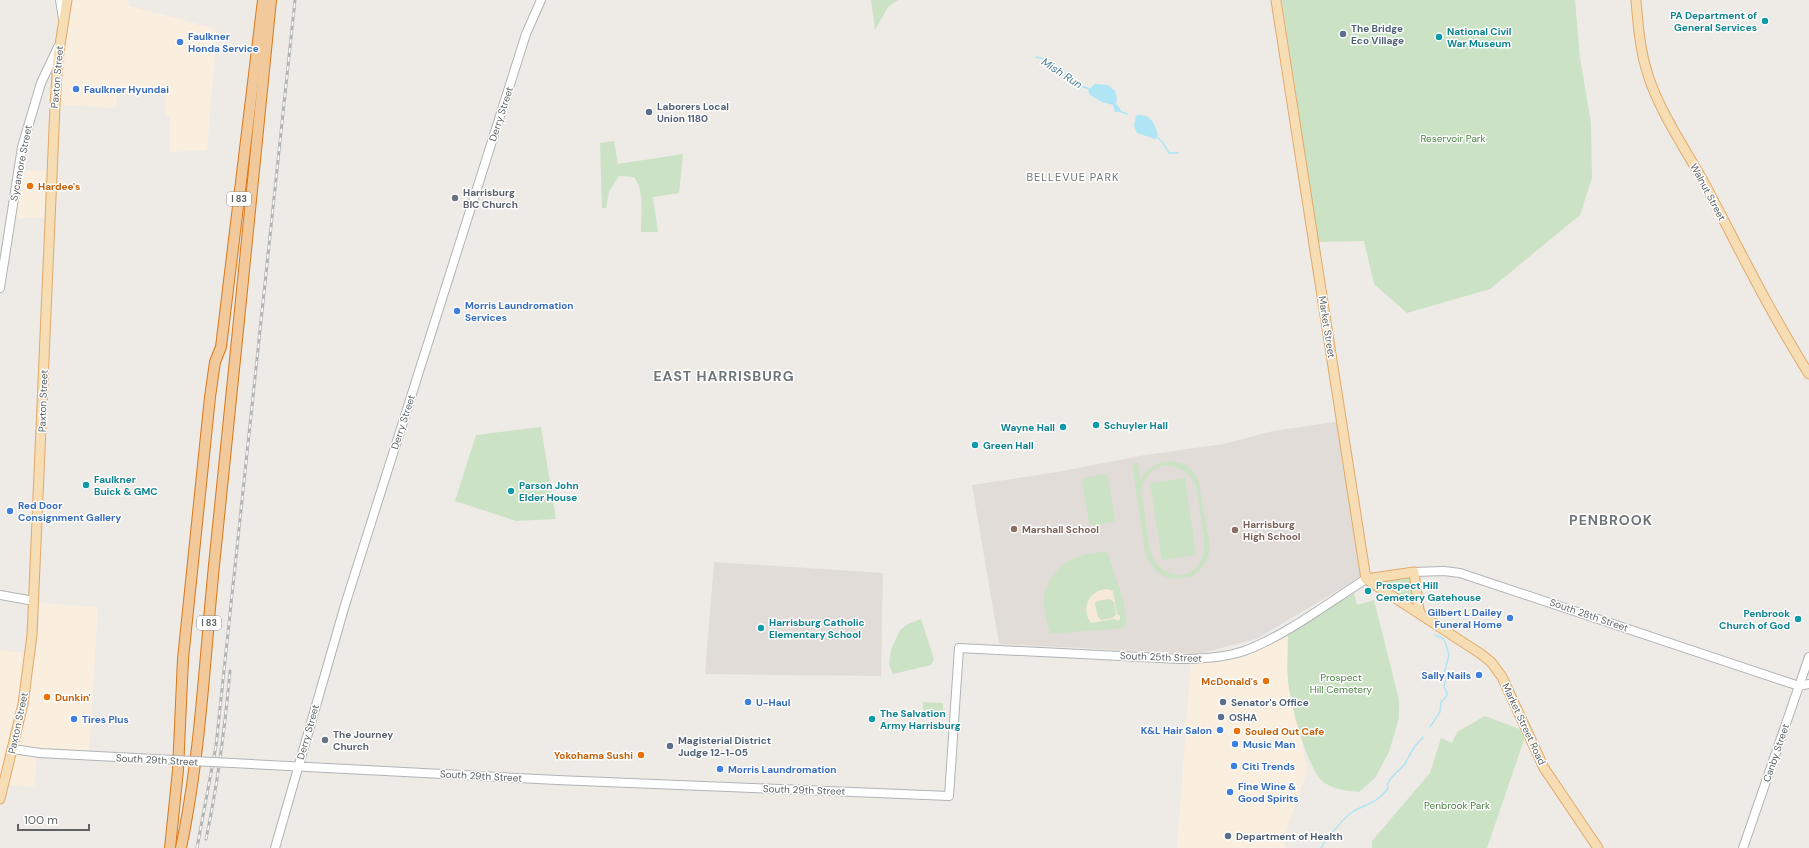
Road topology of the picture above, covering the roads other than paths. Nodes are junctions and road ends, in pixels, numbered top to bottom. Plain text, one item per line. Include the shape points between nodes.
1 (60, 0) edge
2 (67, 0) edge
3 (263, 0) edge
4 (271, 0) edge
5 (1276, 0) edge
6 (1636, 0) edge
7 (540, 1) edge
8 (63, 19) junction
9 (60, 44) junction
10 (0, 288) edge
11 (1809, 374) edge
12 (1414, 572) junction
13 (1366, 579) junction
14 (0, 595) edge
15 (34, 601) junction
16 (1425, 618) junction
17 (1809, 657) edge
18 (1809, 684) edge
19 (1799, 686) junction
20 (13, 749) junction
21 (298, 767) junction
22 (949, 796) joint
23 (0, 799) edge
24 (170, 848) edge
25 (181, 848) edge
26 (275, 848) edge
27 (1598, 848) edge
28 (1743, 848) edge

1 - 8 street
2 - 8 main road, Paxton Street
3 - 24 highway, I 83 via 221,347 215,362 210,397 183,659 178,770
4 - 25 highway, I 83 via 212,582 202,710 192,792
5 - 13 main road, Market Street
6 - 11 main road, Walnut Street via 1639,33 1648,76 1663,109 1787,340
7 - 21 street, Derry Street via 526,34 446,282 345,605
8 - 9 main road, Paxton Street
9 - 10 street, Sycamore Street via 41,83 24,140
9 - 15 main road, Paxton Street via 54,119
12 - 13 main road, South 28th Street
12 - 16 main road via 1419,610
12 - 19 street, South 28th Street via 1460,573
13 - 16 main road
13 - 22 street, South 25th Street via 1262,643 1242,652 1207,658 1172,659 959,648
14 - 15 street
15 - 20 main road, Paxton Street via 29,669
16 - 27 main road, Market Street Road via 1495,666 1505,682 1544,768
17 - 19 street, Canby Street
18 - 19 street, South 28th Street
19 - 28 street, Canby Street
20 - 21 street, South 29th Street, bridge via 40,753
20 - 23 main road, Paxton Street
21 - 22 street, South 29th Street
21 - 26 street, Derry Street

